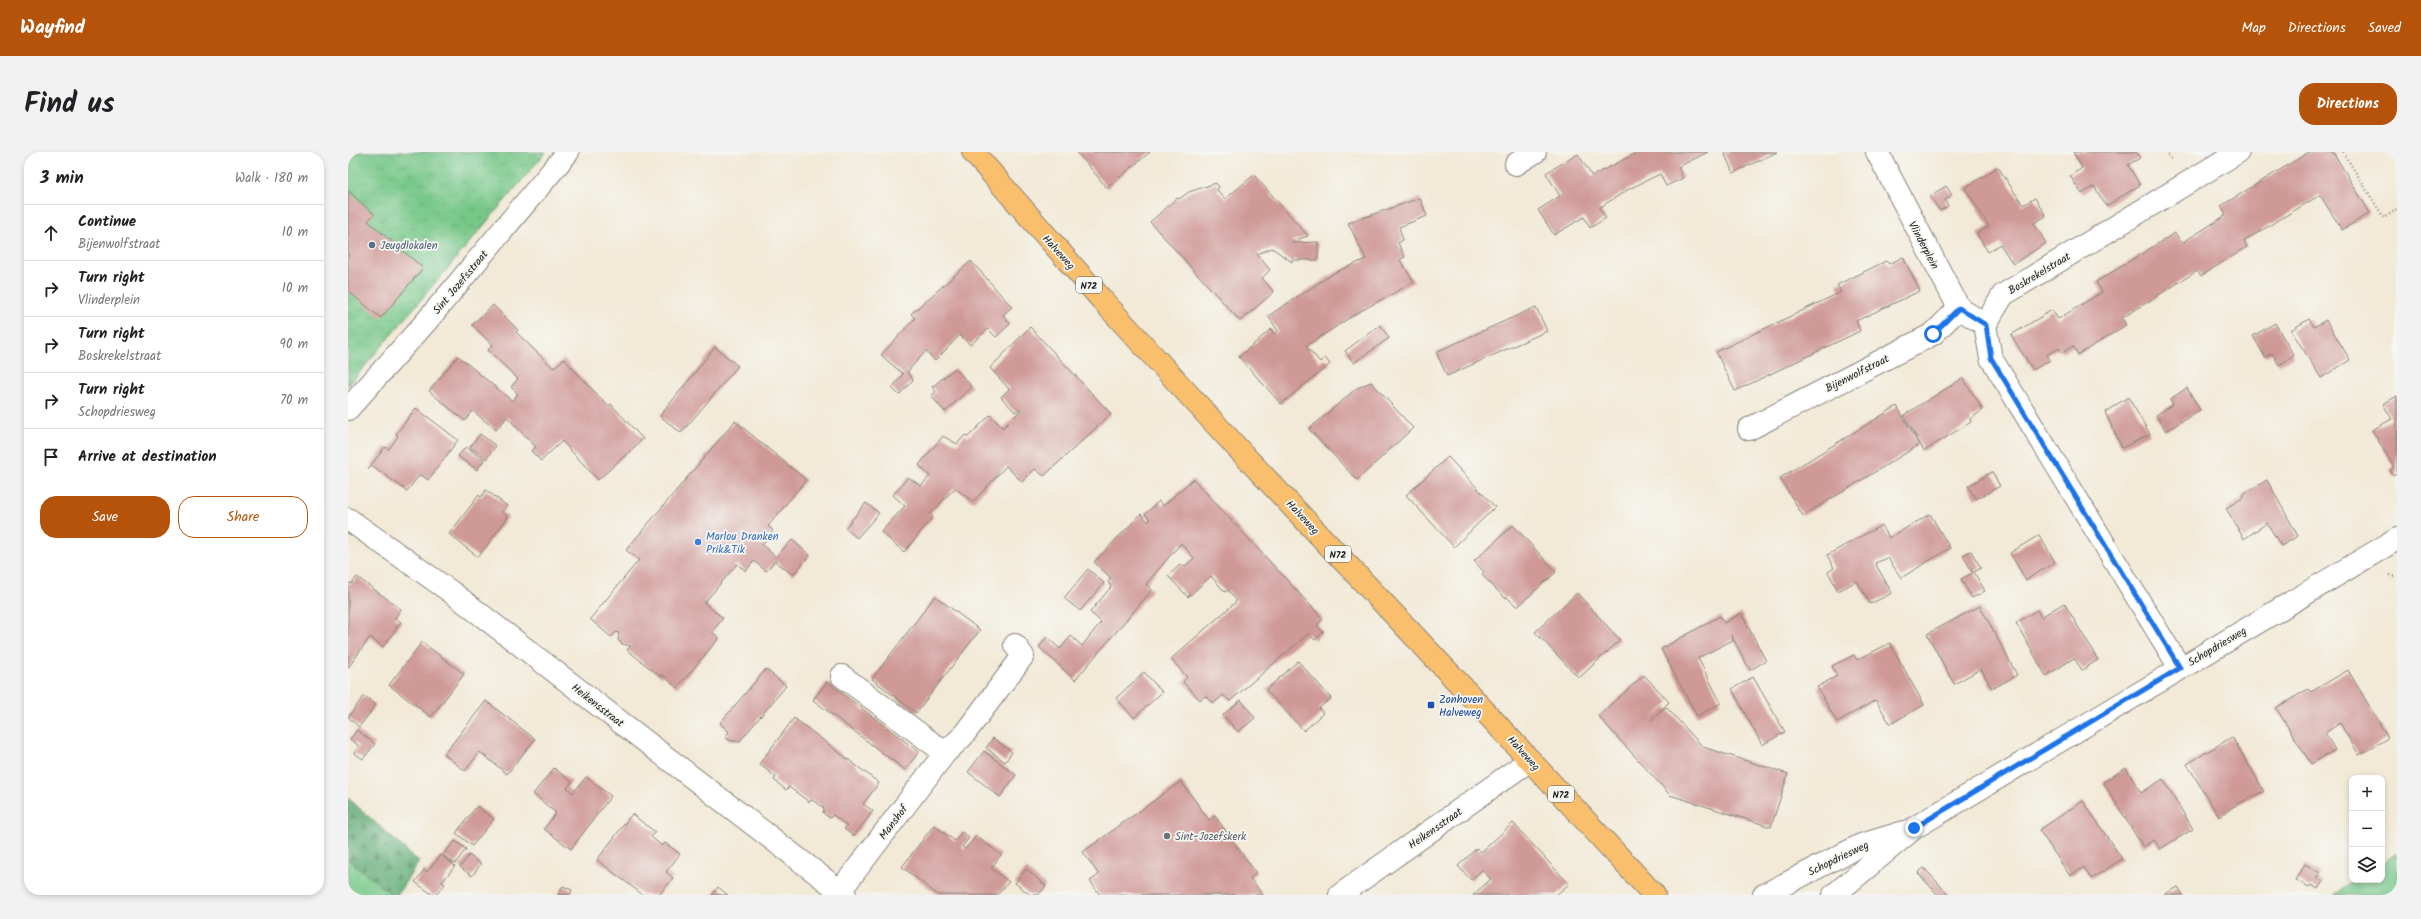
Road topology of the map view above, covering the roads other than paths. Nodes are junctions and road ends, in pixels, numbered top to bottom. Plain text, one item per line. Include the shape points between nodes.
1 (568, 152) edge
2 (973, 152) edge
3 (1534, 152) edge
4 (1876, 152) edge
5 (2238, 152) edge
6 (1516, 164) dead end
7 (1959, 308) junction
8 (1986, 325) junction
9 (348, 409) edge
10 (1749, 429) dead end
11 (348, 520) edge
12 (2397, 538) edge
13 (1015, 645) dead end
14 (2180, 668) junction
15 (842, 676) dead end
16 (945, 753) junction
17 (1530, 760) junction
18 (1914, 828) junction
19 (843, 893) edge
20 (1340, 895) edge
21 (1654, 895) edge
22 (1764, 895) edge
23 (1834, 895) edge

1 - 9 street, Sint Jozefsstraat via 425,323
2 - 17 main road, Halveweg / N72 via 1124,324
3 - 6 street
4 - 7 street, Vlinderplein
5 - 8 street, Boskrekelstraat via 2003,295
7 - 8 street, Vlinderplein
7 - 10 street, Bijenwolfstraat via 1933,334
8 - 14 street via 1991,358
11 - 19 street, Heikensstraat via 454,594
12 - 14 street, Schopdriesweg
13 - 16 street, Manshof via 1023,656 962,737
14 - 18 street, Schopdriesweg
15 - 16 street
16 - 19 street, Manshof
17 - 20 street, Heikensstraat
17 - 21 main road, Halveweg / N72
18 - 22 street, Schopdriesweg via 1862,845
18 - 23 street, Schopdriesweg

